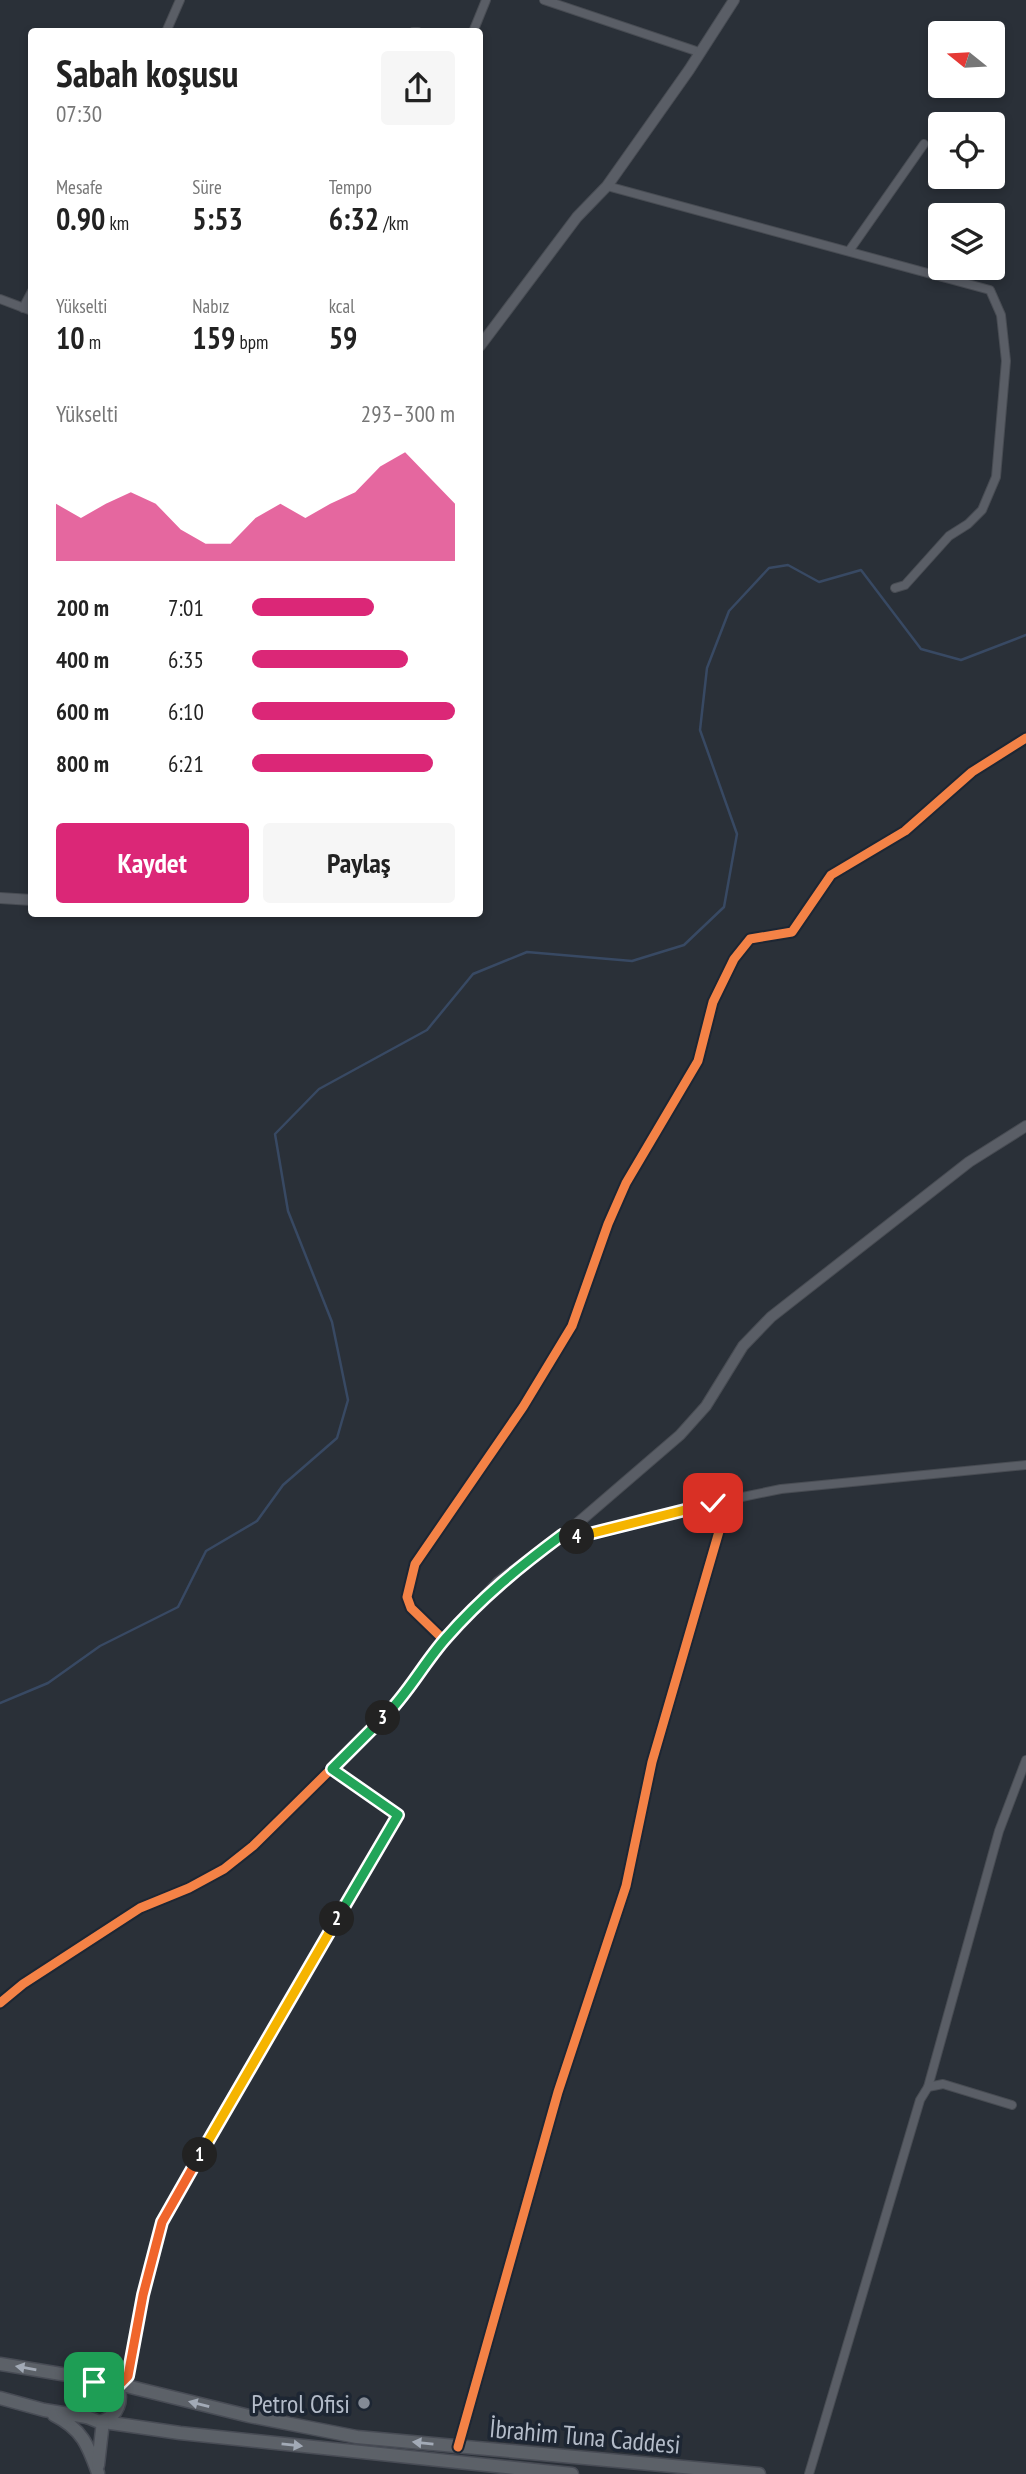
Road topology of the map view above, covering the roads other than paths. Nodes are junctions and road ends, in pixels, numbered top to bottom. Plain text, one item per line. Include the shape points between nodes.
1 (180, 0) edge
2 (486, 0) edge
3 (544, 0) edge
4 (734, 0) edge
5 (168, 28) edge
6 (474, 28) edge
7 (699, 52) junction
8 (924, 144) dead end
9 (607, 186) junction
10 (849, 251) junction
11 (0, 299) edge
12 (27, 309) edge
13 (483, 342) edge
14 (895, 588) dead end
15 (1026, 738) edge
16 (0, 898) edge
17 (28, 900) edge
18 (1026, 1126) edge
19 (1026, 1465) edge
20 (713, 1503) junction
21 (562, 1535) junction
22 (444, 1640) junction
23 (1026, 1760) edge
24 (332, 1769) junction
25 (0, 2003) edge
26 (928, 2087) junction
27 (1012, 2105) dead end
28 (0, 2364) edge
29 (99, 2381) junction
30 (118, 2386) junction
31 (0, 2398) edge
32 (44, 2410) junction
33 (87, 2417) junction
34 (103, 2420) junction
35 (85, 2440) junction
36 (458, 2447) junction
37 (503, 2471) edge
38 (98, 2474) edge
39 (572, 2474) edge
40 (760, 2474) edge
41 (809, 2474) edge

1 - 5 street
2 - 6 street
3 - 7 street
4 - 7 street
7 - 9 street
8 - 10 street
9 - 10 street
9 - 13 street via 577,217
10 - 14 street via 990,290 1002,327 1005,385 990,498 905,585
11 - 12 street
15 - 22 street via 972,772 905,831 831,876 792,932 750,939 740,948 713,1002 698,1061 626,1183 572,1326 523,1407 415,1564 407,1597 411,1608
16 - 17 street
18 - 21 street via 969,1161 771,1317 743,1346 706,1406 680,1435
19 - 20 street via 781,1489
20 - 21 street via 591,1535
20 - 36 street via 722,1508 720,1528 652,1762 626,1886 558,2092
21 - 22 street via 498,1582
22 - 24 street via 399,1702
23 - 26 street via 999,1831
24 - 25 street via 224,1869 140,1908
24 - 30 street via 398,1815 162,2222 128,2376
26 - 27 street via 943,2084
26 - 41 street via 916,2113
29 -> 28 main road
29 - 30 main road
29 - 33 main road via 82,2392 81,2408
30 - 34 main road via 121,2399 117,2410
36 -> 30 main road, İbrahim Tuna Caddesi via 357,2437
31 - 32 main road
32 - 33 main road
32 - 35 main road via 74,2426
33 - 34 main road
33 - 35 main road
34 -> 37 main road, İbrahim Tuna Caddesi
34 - 38 main road
35 - 38 main road
36 - 40 main road, İbrahim Tuna Caddesi
37 - 39 main road, İbrahim Tuna Caddesi

